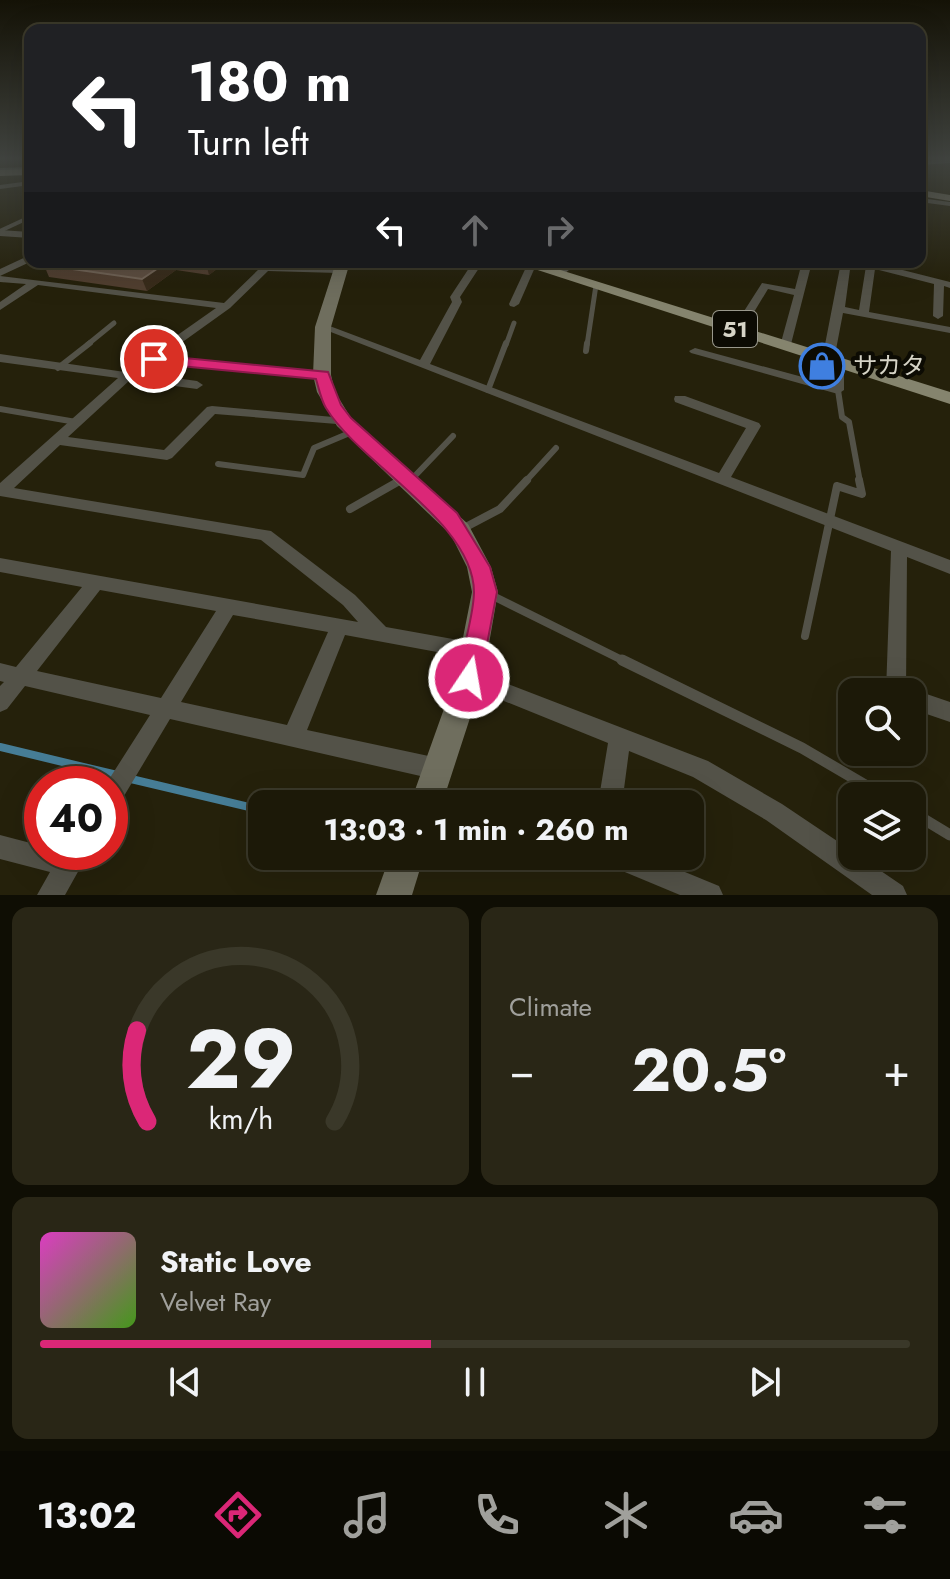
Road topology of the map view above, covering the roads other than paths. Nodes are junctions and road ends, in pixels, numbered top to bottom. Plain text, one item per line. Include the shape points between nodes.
1 (24, 220) edge
2 (2, 233) edge
3 (24, 235) edge
4 (24, 261) edge
5 (266, 268) edge
6 (340, 268) edge
7 (474, 268) edge
8 (525, 268) edge
9 (566, 268) edge
10 (805, 268) edge
11 (845, 268) edge
12 (865, 268) edge
13 (884, 268) edge
14 (0, 273) edge
15 (0, 279) edge
16 (36, 282) junction
17 (944, 284) edge
18 (596, 285) junction
19 (798, 293) junction
20 (514, 304) dead end
21 (226, 306) junction
22 (0, 307) edge
23 (839, 309) junction
24 (864, 313) junction
25 (938, 316) dead end
26 (114, 323) dead end
27 (514, 323) dead end
28 (323, 327) junction
29 (738, 330) junction
30 (950, 330) edge
31 (786, 346) junction
32 (586, 351) dead end
33 (695, 351) dead end
34 (0, 358) edge
35 (154, 359) junction
36 (834, 362) junction
37 (423, 365) junction
38 (58, 368) junction
39 (322, 375) junction
40 (127, 376) junction
41 (197, 385) dead end
42 (488, 390) junction
43 (838, 390) junction
44 (950, 398) edge
45 (680, 399) dead end
46 (0, 409) edge
47 (76, 422) junction
48 (349, 427) junction
49 (453, 436) dead end
50 (58, 440) junction
51 (556, 448) dead end
52 (218, 464) dead end
53 (407, 480) junction
54 (722, 481) junction
55 (1, 492) edge
56 (350, 509) dead end
57 (827, 523) junction
58 (460, 530) junction
59 (899, 550) junction
60 (0, 565) edge
61 (950, 567) edge
62 (97, 581) junction
63 (485, 592) junction
64 (229, 606) junction
65 (340, 625) junction
66 (380, 633) junction
67 (805, 636) dead end
68 (475, 651) junction
69 (0, 672) edge
70 (21, 677) junction
71 (469, 678) junction
72 (896, 678) edge
73 (0, 702) edge
74 (926, 704) edge
75 (164, 709) junction
76 (950, 712) edge
77 (620, 736) junction
78 (293, 737) junction
79 (128, 768) edge
80 (438, 769) junction
81 (860, 782) edge
82 (431, 790) edge
83 (612, 790) edge
84 (926, 820) edge
85 (950, 835) edge
86 (0, 847) edge
87 (24, 851) edge
88 (66, 870) edge
89 (402, 870) edge
90 (650, 870) edge
91 (50, 895) edge
92 (394, 895) edge
93 (710, 895) edge
94 (892, 895) edge

1 - 2 lane
2 - 3 street
4 - 14 street
5 - 21 street
6 - 28 street
7 - 37 street
8 - 20 street
9 - 18 main road, 51
10 - 19 street
11 - 23 street
12 - 24 street
13 - 17 street
15 - 16 street
16 - 21 street
16 - 22 street
17 - 25 street
18 - 29 main road, 51
18 - 32 lane
19 - 29 street via 765,285
19 - 31 street
21 - 35 street
23 - 24 street
23 - 36 street
24 - 30 street
26 - 38 lane
27 - 42 lane
28 - 37 street
28 - 39 street
29 - 31 main road, 51
31 - 36 main road, 51
33 - 43 street
34 - 38 street
35 - 39 street
35 - 40 street
36 - 43 street
36 - 44 main road, 51
37 - 42 street
38 - 40 street
39 - 48 street via 332,406
40 - 41 street
40 - 47 street
42 - 54 street
43 - 57 lane via 862,494 837,486
45 - 54 street via 754,426
46 - 47 lane
47 - 50 street
48 - 50 street via 212,410 167,455
48 - 52 lane via 314,448 303,475
48 - 53 street
49 - 53 lane
50 - 55 street
51 - 58 lane via 500,509
53 - 56 lane
53 - 58 street
54 - 57 street
55 - 66 street via 265,535 349,600
57 - 59 street
57 - 67 lane
58 - 63 street
59 - 61 street
59 - 72 street
60 - 62 street
62 - 64 street
62 - 70 street
63 - 68 street
63 - 81 lane via 802,748
64 - 65 street
64 - 75 street
65 - 66 street
65 - 78 street
66 - 68 street
68 - 71 street
69 - 70 street
70 - 73 street
70 - 75 street
71 - 77 street
71 - 80 street
74 - 76 street
75 - 78 street
75 - 79 street
77 - 83 street
77 - 94 street via 700,769 774,812
78 - 80 street
80 - 82 street
84 - 85 lane
86 - 87 street
88 - 91 street
89 - 92 street
90 - 93 street

